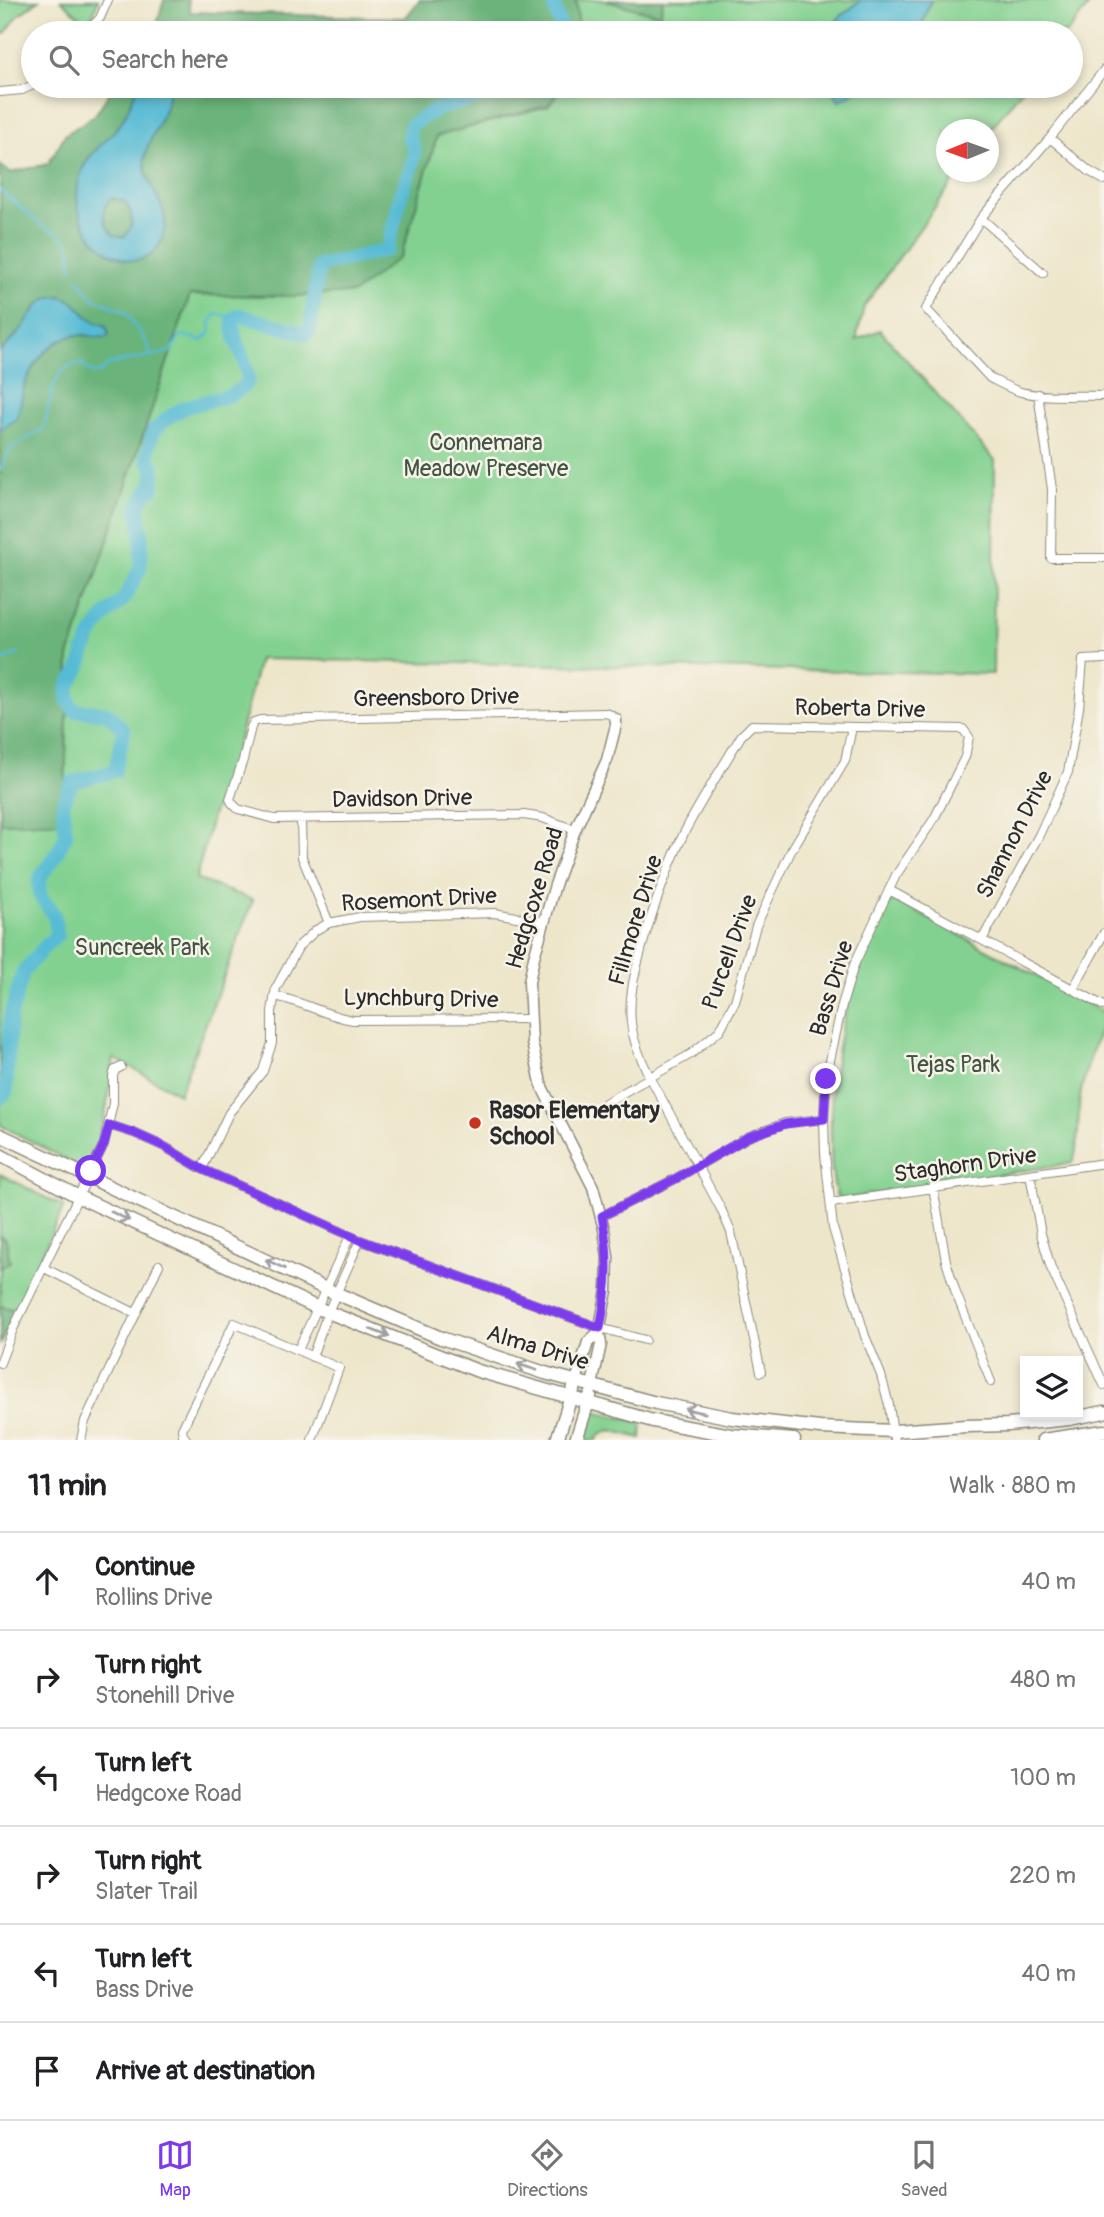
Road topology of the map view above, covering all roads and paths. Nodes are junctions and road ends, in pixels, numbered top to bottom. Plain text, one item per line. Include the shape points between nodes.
1 (108, 0) edge
2 (97, 21) edge
3 (1104, 70) edge
4 (21, 90) edge
5 (0, 92) edge
6 (1083, 97) edge
7 (1082, 98) edge
8 (1051, 138) junction
9 (1104, 180) edge
10 (981, 218) junction
11 (1043, 273) dead end
12 (1038, 394) junction
13 (1104, 396) edge
14 (1104, 558) edge
15 (1104, 659) edge
16 (615, 719) joint
17 (752, 725) joint
18 (852, 727) junction
19 (966, 731) joint
20 (232, 803) joint
21 (301, 820) junction
22 (575, 830) junction
23 (889, 890) junction
24 (544, 922) junction
25 (329, 923) junction
26 (1104, 933) edge
27 (982, 940) junction
28 (1073, 989) junction
29 (274, 996) junction
30 (1104, 1006) edge
31 (529, 1019) junction
32 (121, 1067) dead end
33 (650, 1077) junction
34 (605, 1103) dead end
35 (824, 1119) junction
36 (109, 1125) junction
37 (0, 1135) edge
38 (0, 1155) edge
39 (1104, 1163) edge
40 (698, 1166) junction
41 (202, 1169) junction
42 (1030, 1174) junction
43 (88, 1177) junction
44 (933, 1187) junction
45 (79, 1197) junction
46 (831, 1203) junction
47 (602, 1216) junction
48 (349, 1236) junction
49 (360, 1240) junction
50 (159, 1265) dead end
51 (44, 1268) junction
52 (331, 1291) junction
53 (323, 1310) junction
54 (135, 1312) junction
55 (600, 1330) junction
56 (441, 1338) junction
57 (646, 1340) dead end
58 (298, 1350) junction
59 (434, 1354) junction
60 (312, 1357) junction
61 (0, 1363) edge
62 (761, 1372) dead end
63 (576, 1381) junction
64 (991, 1382) dead end
65 (592, 1385) junction
66 (1104, 1385) edge
67 (569, 1399) junction
68 (588, 1403) junction
69 (1104, 1412) edge
70 (732, 1418) junction
71 (1104, 1431) edge
72 (731, 1434) junction
73 (894, 1436) edge
74 (185, 1437) edge
75 (81, 1440) edge
76 (313, 1440) edge
77 (557, 1440) edge
78 (576, 1440) edge
79 (794, 1440) edge
80 (1043, 1440) edge

1 - 2 street
3 - 6 street
4 - 5 street
7 - 8 street
8 - 9 street
8 - 10 street
10 - 11 street
10 - 12 street via 926,309 990,378 1019,392
12 - 13 street
12 - 14 street via 1052,489 1051,558
15 - 27 street, Shannon Drive via 1083,660 1068,772
16 - 20 street, Greensboro Drive via 606,713 260,720 251,727 230,794
16 - 22 street, Hedgcoxe Road via 607,760
17 - 18 street, Roberta Drive
17 - 33 street, Fillmore Drive via 741,736 684,834 663,881 635,972 631,1023
18 - 19 street, Roberta Drive
18 - 33 street, Purcell Drive via 845,761 791,851 755,926 735,1000 720,1031
19 - 23 street, Bass Drive via 969,744 944,799
20 - 21 street, Davidson Drive via 238,810 263,817
21 - 22 street, Davidson Drive via 524,814
21 - 25 street via 302,857
22 - 24 street, Hedgcoxe Road
23 - 27 street
23 - 35 street, Bass Drive via 854,965 842,1005 826,1079
24 - 25 street, Rosemont Drive via 495,913 360,917
24 - 31 street, Hedgcoxe Road via 529,982
25 - 29 street, Rosemont Drive via 299,946
26 - 28 street
27 - 28 street
28 - 30 street
29 - 31 street, Lynchburg Drive via 353,1020
29 - 41 street, Rosemont Drive via 267,1062 229,1113
31 - 47 street, Hedgcoxe Road via 542,1087 593,1187
32 - 36 street via 113,1076
33 - 34 street, Purcell Drive
33 - 40 street, Fillmore Drive
35 - 40 street via 766,1129
35 - 46 street, Bass Drive
36 - 41 street via 165,1147
36 - 43 street
37 - 43 main road, Alma Drive
38 - 45 main road, Alma Drive
39 - 42 street, Staghorn Drive
40 - 47 street
40 - 62 street, Fillmore Drive via 731,1231
41 - 48 street
42 - 44 street, Staghorn Drive
42 - 66 street via 1051,1268
43 - 45 street
52 -> 43 main road, Alma Drive
44 - 46 street, Staghorn Drive
44 - 64 street via 946,1261
45 - 51 street
45 -> 53 main road, Alma Drive
46 - 73 street, Bass Drive via 833,1228 881,1375
47 - 55 street, Hedgcoxe Road via 608,1257
48 - 49 street
48 - 52 street
49 - 52 street
49 - 55 street
50 - 54 street
51 - 54 street
51 - 61 street
52 - 53 street
52 - 56 main road, Alma Drive
53 - 58 street
53 -> 59 main road, Alma Drive
53 - 60 street
54 - 75 street via 85,1421
55 - 57 street
55 - 63 street, Hedgcoxe Road via 588,1342
55 - 65 street, Hedgcoxe Road
56 - 59 main road
63 -> 56 main road, Alma Drive
58 - 60 street
58 - 74 street via 234,1322 185,1424
59 - 67 main road, Alma Drive
60 - 76 street via 339,1368
63 - 65 main road, Alma Drive
63 - 67 main road, Hedgcoxe Road
65 - 68 main road, Hedgcoxe Road
70 -> 65 main road, Alma Drive
67 - 68 main road, Alma Drive
67 - 77 main road, Hedgcoxe Road
68 - 72 main road, Alma Drive via 653,1421
68 - 78 main road, Hedgcoxe Road
69 - 73 main road, Alma Drive
70 - 72 main road
70 - 73 main road, Alma Drive
71 - 80 main road
72 - 79 main road, Alma Drive

